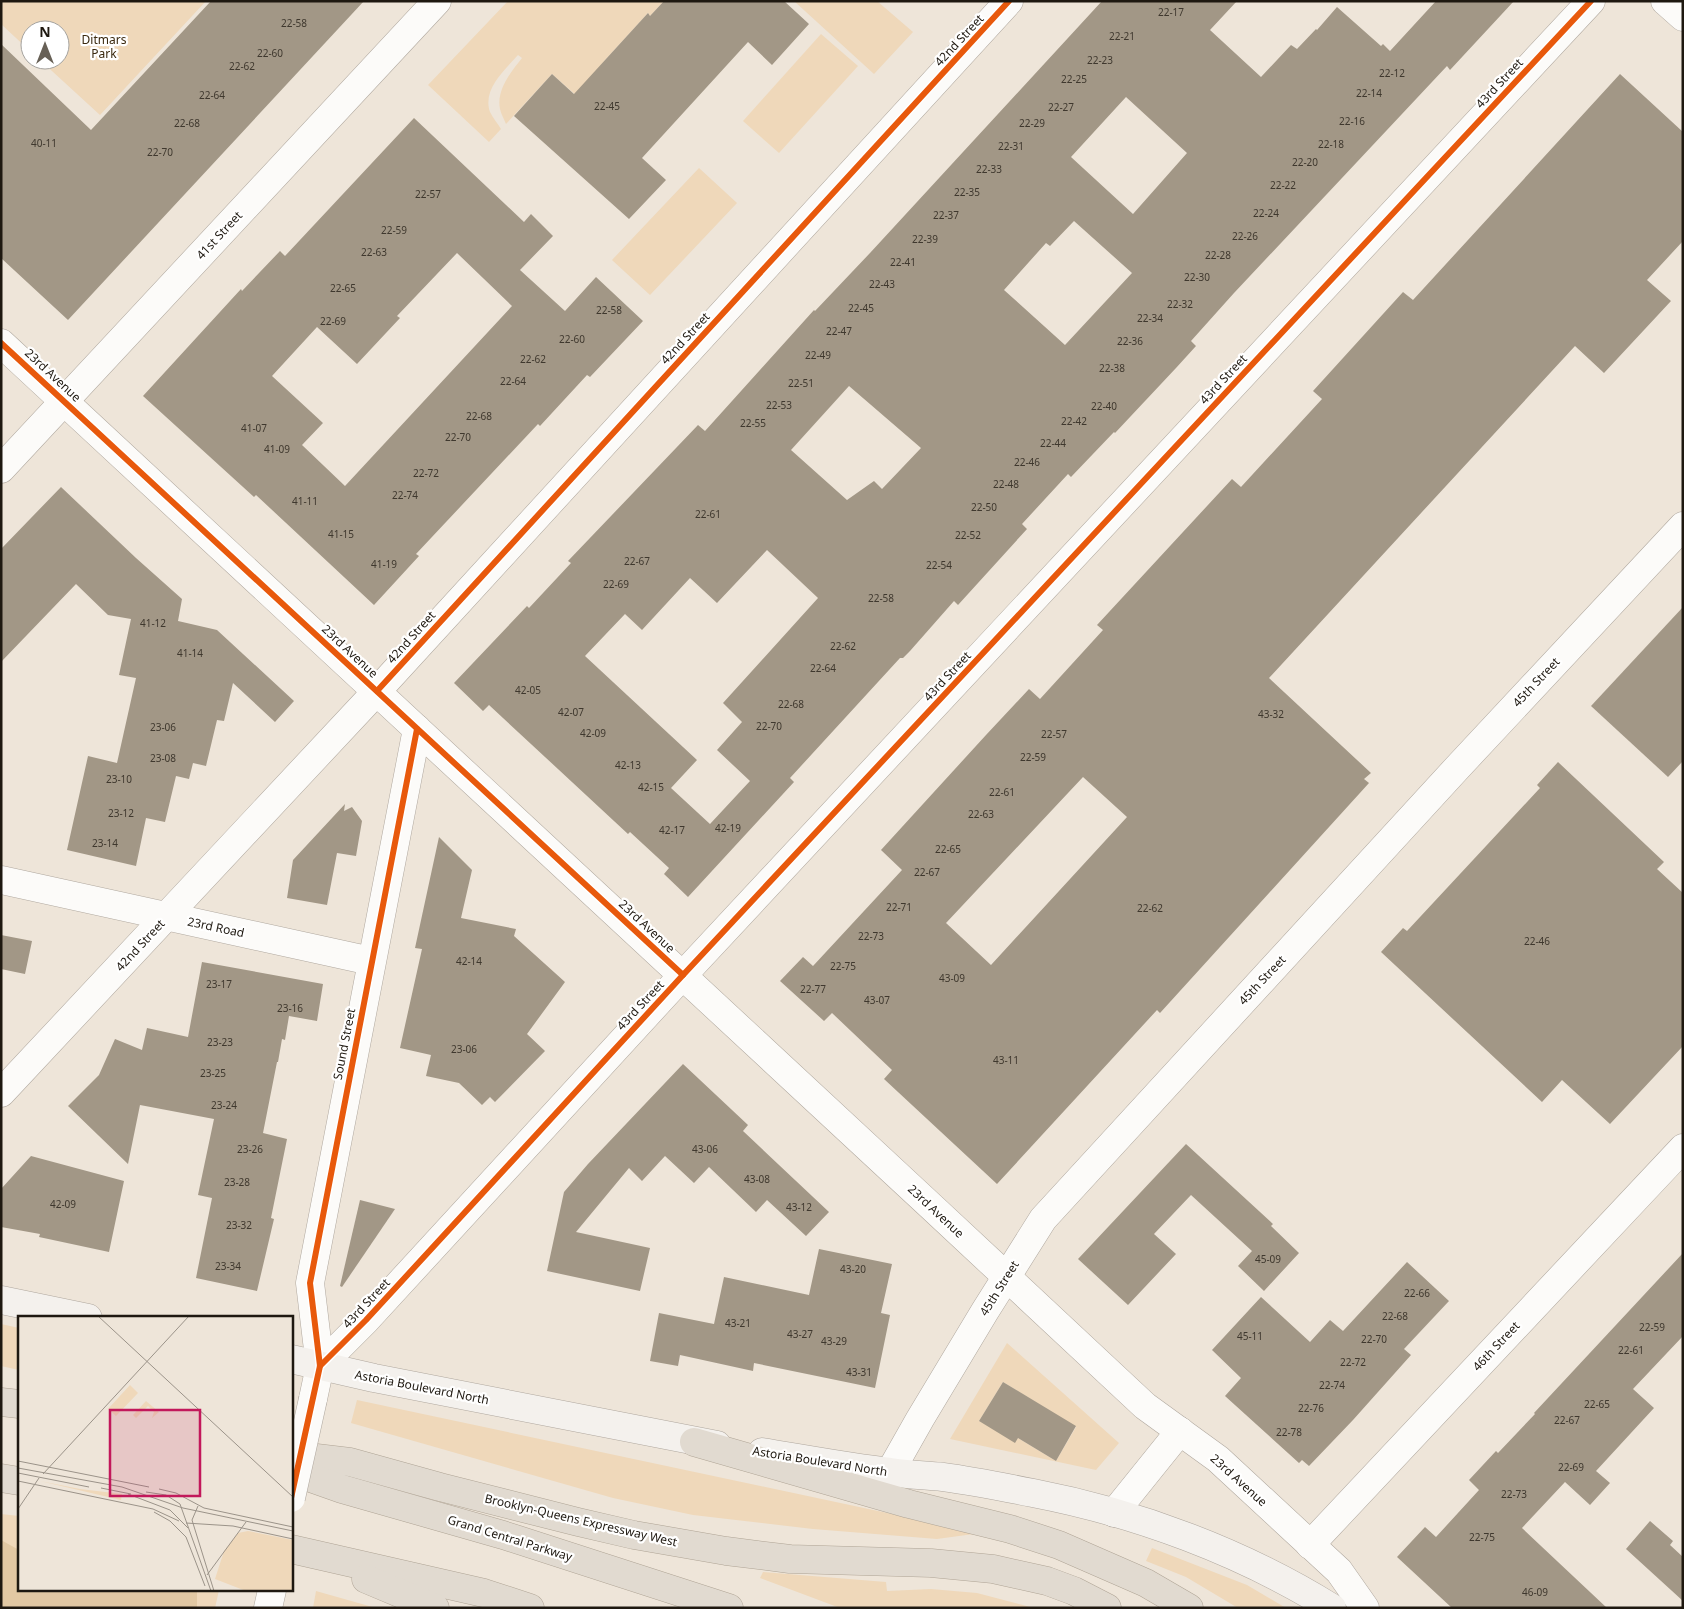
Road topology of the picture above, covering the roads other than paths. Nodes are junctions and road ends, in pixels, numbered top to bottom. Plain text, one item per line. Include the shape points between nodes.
1 (437, 1) edge
2 (1010, 1) edge
3 (1591, 1) edge
4 (1665, 1) edge
5 (1683, 17) edge
6 (1, 343) edge
7 (64, 401) junction
8 (1, 469) edge
9 (1683, 526) edge
10 (378, 691) junction
11 (418, 728) junction
12 (1, 880) edge
13 (167, 916) junction
14 (371, 961) junction
15 (683, 975) junction
16 (1, 1094) edge
17 (1683, 1148) edge
18 (1006, 1276) junction
19 (1, 1300) edge
20 (78, 1316) edge
21 (292, 1359) edge
22 (320, 1366) junction
23 (1, 1402) edge
24 (18, 1404) edge
25 (1180, 1431) junction
26 (694, 1442) junction
27 (292, 1455) edge
28 (292, 1471) edge
29 (890, 1472) junction
30 (1, 1478) edge
31 (18, 1481) edge
32 (292, 1494) edge
33 (1114, 1513) junction
34 (1310, 1544) junction
35 (293, 1549) edge
36 (272, 1592) edge
37 (268, 1608) edge
38 (435, 1608) edge
39 (530, 1608) edge
40 (729, 1608) edge
41 (1107, 1608) edge
42 (1189, 1608) edge
43 (1332, 1608) edge
44 (1365, 1608) edge

1 - 7 street, 41st Street
2 - 10 street, 42nd Street
3 - 15 street, 43rd Street
4 - 5 street
6 - 7 street, 23rd Avenue
7 - 8 street, 41st Street
7 - 10 street, 23rd Avenue
9 - 18 street, 45th Street via 1050,1211
10 - 11 street, 23rd Avenue
10 - 13 street, 42nd Street
11 - 14 street, Sound Street
11 - 15 street, 23rd Avenue
12 - 13 street, 23rd Road
13 - 14 street, 23rd Road
13 - 16 street, 42nd Street
14 - 22 street, Sound Street via 310,1283
15 - 18 street, 23rd Avenue
15 - 22 street, 43rd Street
17 - 34 street, 46th Street
18 - 25 street, 23rd Avenue via 1145,1406
18 - 29 street, 45th Street
19 - 20 main road
21 - 22 main road, Astoria Boulevard North
22 - 26 main road, Astoria Boulevard North
22 - 32 street, bridge
23 - 24 highway
25 - 33 street
25 - 34 street, 23rd Avenue via 1218,1459
26 - 29 main road, Astoria Boulevard North
26 - 42 highway via 1059,1545 1146,1583
27 - 41 highway, Brooklyn-Queens Expressway West via 350,1462 578,1522 726,1551 790,1559 994,1568 1046,1581
28 - 40 highway, Grand Central Parkway
29 - 33 main road, Astoria Boulevard North via 1034,1493
30 - 31 highway
33 - 43 main road, Astoria Boulevard North via 1239,1558
34 - 44 street, 23rd Avenue via 1339,1571
35 - 38 highway
35 - 39 highway via 484,1592
36 - 37 street

